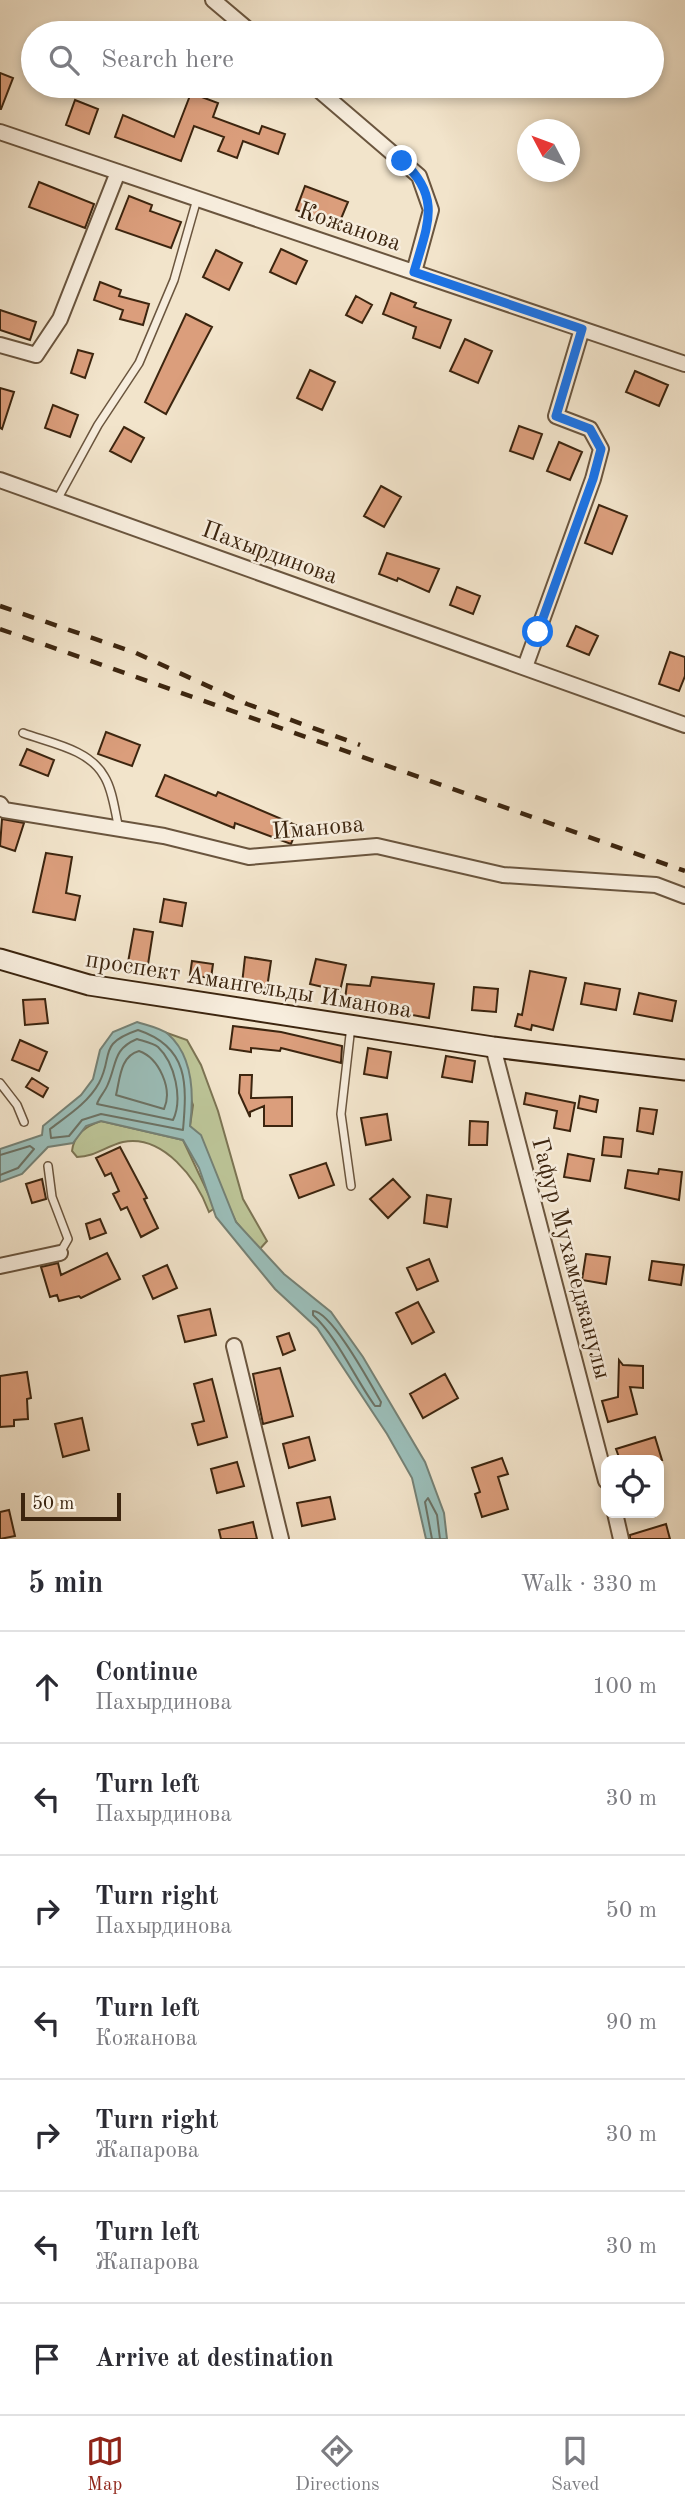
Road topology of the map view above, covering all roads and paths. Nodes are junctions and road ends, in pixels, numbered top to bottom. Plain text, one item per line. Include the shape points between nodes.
1 (213, 0) edge
2 (238, 21) edge
3 (328, 98) edge
4 (0, 132) edge
5 (118, 172) junction
6 (197, 199) junction
7 (414, 272) junction
8 (582, 329) junction
9 (0, 345) edge
10 (685, 363) edge
11 (0, 480) edge
12 (57, 500) junction
13 (525, 667) junction
14 (683, 720) edge
15 (23, 733) dead end
16 (0, 804) edge
17 (119, 829) junction
18 (685, 896) edge
19 (0, 959) edge
20 (351, 1025) junction
21 (494, 1047) junction
22 (685, 1070) edge
23 (0, 1083) edge
24 (24, 1122) dead end
25 (48, 1166) dead end
26 (351, 1186) dead end
27 (60, 1252) joint
28 (0, 1266) edge
29 (234, 1346) dead end
30 (601, 1462) edge
31 (616, 1518) edge
32 (281, 1539) edge
33 (621, 1539) edge

1 - 2 street
3 - 7 street via 419,176 431,210
4 - 5 street, Кожанова
5 - 6 street, Кожанова
5 - 9 street via 60,319 45,345 36,355
6 - 7 street, Кожанова
6 - 12 lane via 174,280 139,363
7 - 8 street, Кожанова
8 - 10 street, Кожанова
8 - 13 street via 556,416 590,429 601,449
11 - 12 street, Пахырдинова
12 - 13 street, Пахырдинова
13 - 14 street, Пахырдинова
15 - 17 lane via 81,754 93,764 105,777
16 - 17 street, Иманова via 4,810
17 - 18 street, Иманова via 249,857 377,846 503,875 656,885
19 - 20 main road, проспект Амангельды Иманова via 89,985
20 - 21 main road, проспект Амангельды Иманова
20 - 26 lane via 341,1114
21 - 22 main road
21 - 30 street, Гафур Мухамеджанулы
23 - 24 lane via 18,1105
25 - 27 lane via 52,1197 68,1239
27 - 28 street
29 - 32 street
31 - 33 street

